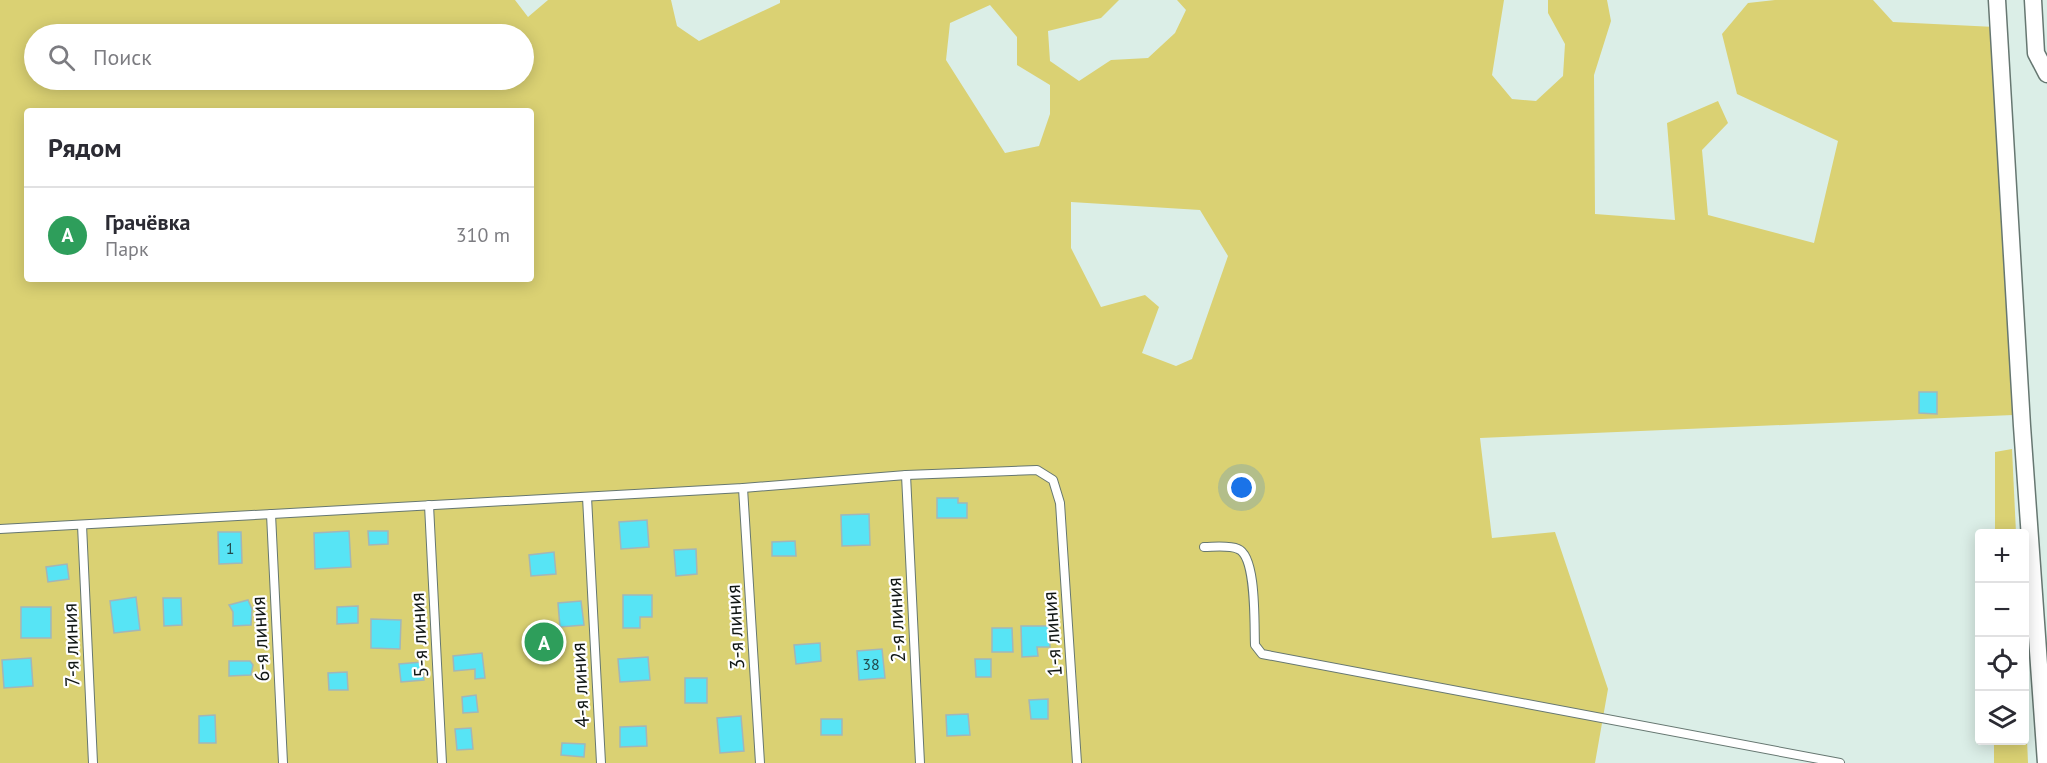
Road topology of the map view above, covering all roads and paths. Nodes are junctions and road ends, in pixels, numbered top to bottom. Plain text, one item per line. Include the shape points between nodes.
1 (1997, 0) edge
2 (2033, 0) edge
3 (2047, 74) edge
4 (906, 475) junction
5 (744, 488) junction
6 (587, 497) junction
7 (429, 505) junction
8 (271, 514) junction
9 (82, 525) junction
10 (0, 529) edge
11 (1204, 547) dead end
12 (93, 763) edge
13 (283, 763) edge
14 (442, 763) edge
15 (600, 763) edge
16 (760, 763) edge
17 (920, 763) edge
18 (1077, 763) edge
19 (1840, 763) edge
20 (2046, 763) edge

1 - 20 street
2 - 3 street via 2036,53
4 - 5 lane
4 - 17 lane, 2-я линия
4 - 18 lane, 1-я линия via 1037,470 1053,480 1060,503
5 - 6 lane
5 - 16 lane, 3-я линия
6 - 7 lane
6 - 15 lane, 4-я линия
7 - 8 lane
7 - 14 lane, 5-я линия
8 - 9 lane
8 - 13 lane, 6-я линия
9 - 10 lane
9 - 12 lane, 7-я линия
11 - 19 lane via 1238,549 1246,556 1251,570 1256,645 1262,654

